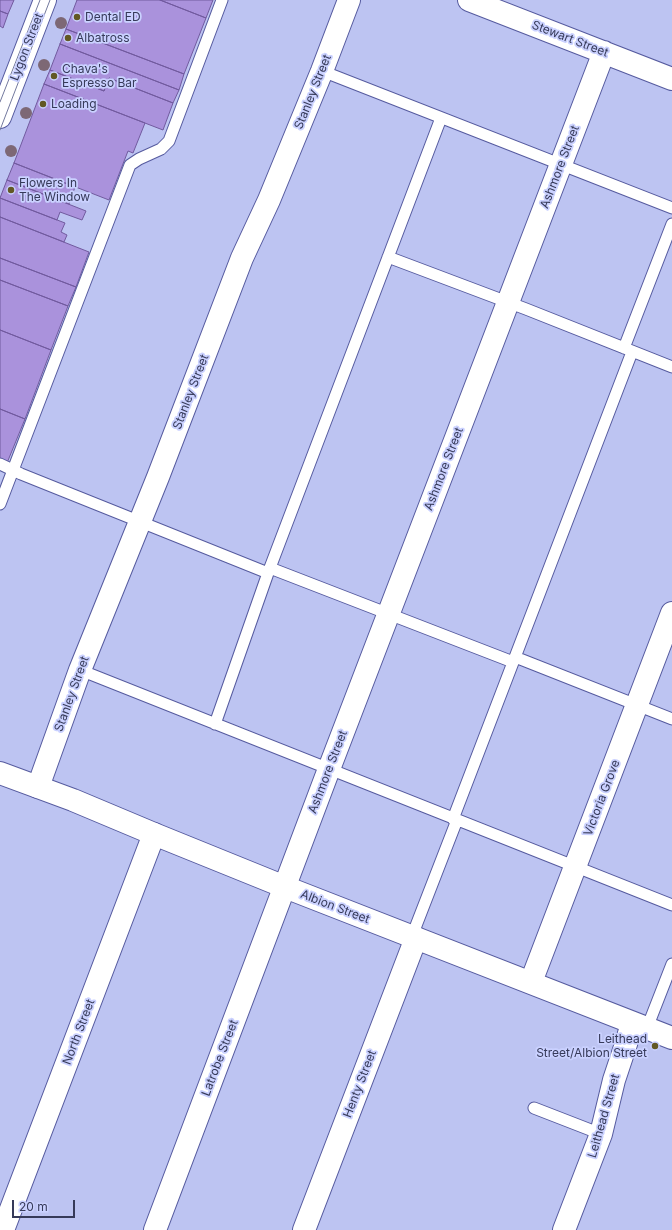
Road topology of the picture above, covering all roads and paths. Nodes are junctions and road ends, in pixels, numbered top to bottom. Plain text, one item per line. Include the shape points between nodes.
1 (45, 0) edge
2 (222, 0) edge
3 (349, 0) edge
4 (469, 0) edge
5 (604, 52) junction
6 (322, 71) junction
7 (672, 79) edge
8 (6, 82) edge
9 (0, 117) edge
10 (441, 118) junction
11 (561, 165) junction
12 (672, 208) edge
13 (672, 224) edge
14 (388, 257) junction
15 (508, 301) junction
16 (628, 350) junction
17 (672, 367) edge
18 (0, 464) edge
19 (13, 470) junction
20 (0, 504) edge
21 (141, 521) junction
22 (269, 570) junction
23 (672, 613) edge
24 (388, 615) junction
25 (514, 660) junction
26 (80, 670) junction
27 (637, 706) junction
28 (672, 719) edge
29 (215, 724) junction
30 (329, 769) junction
31 (0, 772) edge
32 (38, 787) junction
33 (455, 819) junction
34 (154, 834) junction
35 (575, 867) junction
36 (285, 887) junction
37 (672, 905) edge
38 (414, 937) junction
39 (672, 964) edge
40 (531, 982) junction
41 (640, 1026) junction
42 (672, 1038) edge
43 (534, 1108) dead end
44 (601, 1134) junction
45 (3, 1230) edge
46 (155, 1230) edge
47 (304, 1230) edge
48 (564, 1230) edge

1 - 8 street, Lygon Street
2 - 19 lane via 169,140 161,149 130,165
3 - 6 street, Stanley Street
4 - 5 street, Stewart Street
5 - 7 street, Stewart Street
5 - 11 street, Ashmore Street
6 - 10 lane
6 - 21 street, Stanley Street via 269,200 242,258
8 - 9 street, Lygon Street
10 - 11 lane
10 - 14 lane
11 - 12 lane
11 - 15 street, Ashmore Street
13 - 16 lane
14 - 15 lane
14 - 22 lane
15 - 16 lane
15 - 24 street, Ashmore Street
16 - 17 lane
16 - 25 lane
18 - 19 lane
19 - 20 lane
19 - 21 lane
21 - 22 lane
21 - 26 street, Stanley Street
22 - 24 lane
22 - 29 lane
23 - 27 street, Victoria Grove
24 - 25 lane
24 - 30 street, Ashmore Street
25 - 27 lane
25 - 33 lane
26 - 29 lane
26 - 32 street, Stanley Street
27 - 28 lane
27 - 35 street, Victoria Grove
29 - 30 lane
30 - 33 lane
30 - 36 street, Ashmore Street
31 - 32 street, Albion Street
32 - 34 street, Albion Street
33 - 35 lane
33 - 38 lane
34 - 36 street, Albion Street
34 - 45 street, North Street
35 - 37 lane
35 - 40 street, Victoria Grove
36 - 38 street, Albion Street
36 - 46 street, Latrobe Street
38 - 40 street, Albion Street
38 - 47 street, Henty Street
39 - 41 lane
40 - 41 street, Albion Street
41 - 42 street, Albion Street
41 - 44 street, Leithead Street via 626,1044
43 - 44 lane
44 - 48 street, Leithead Street

